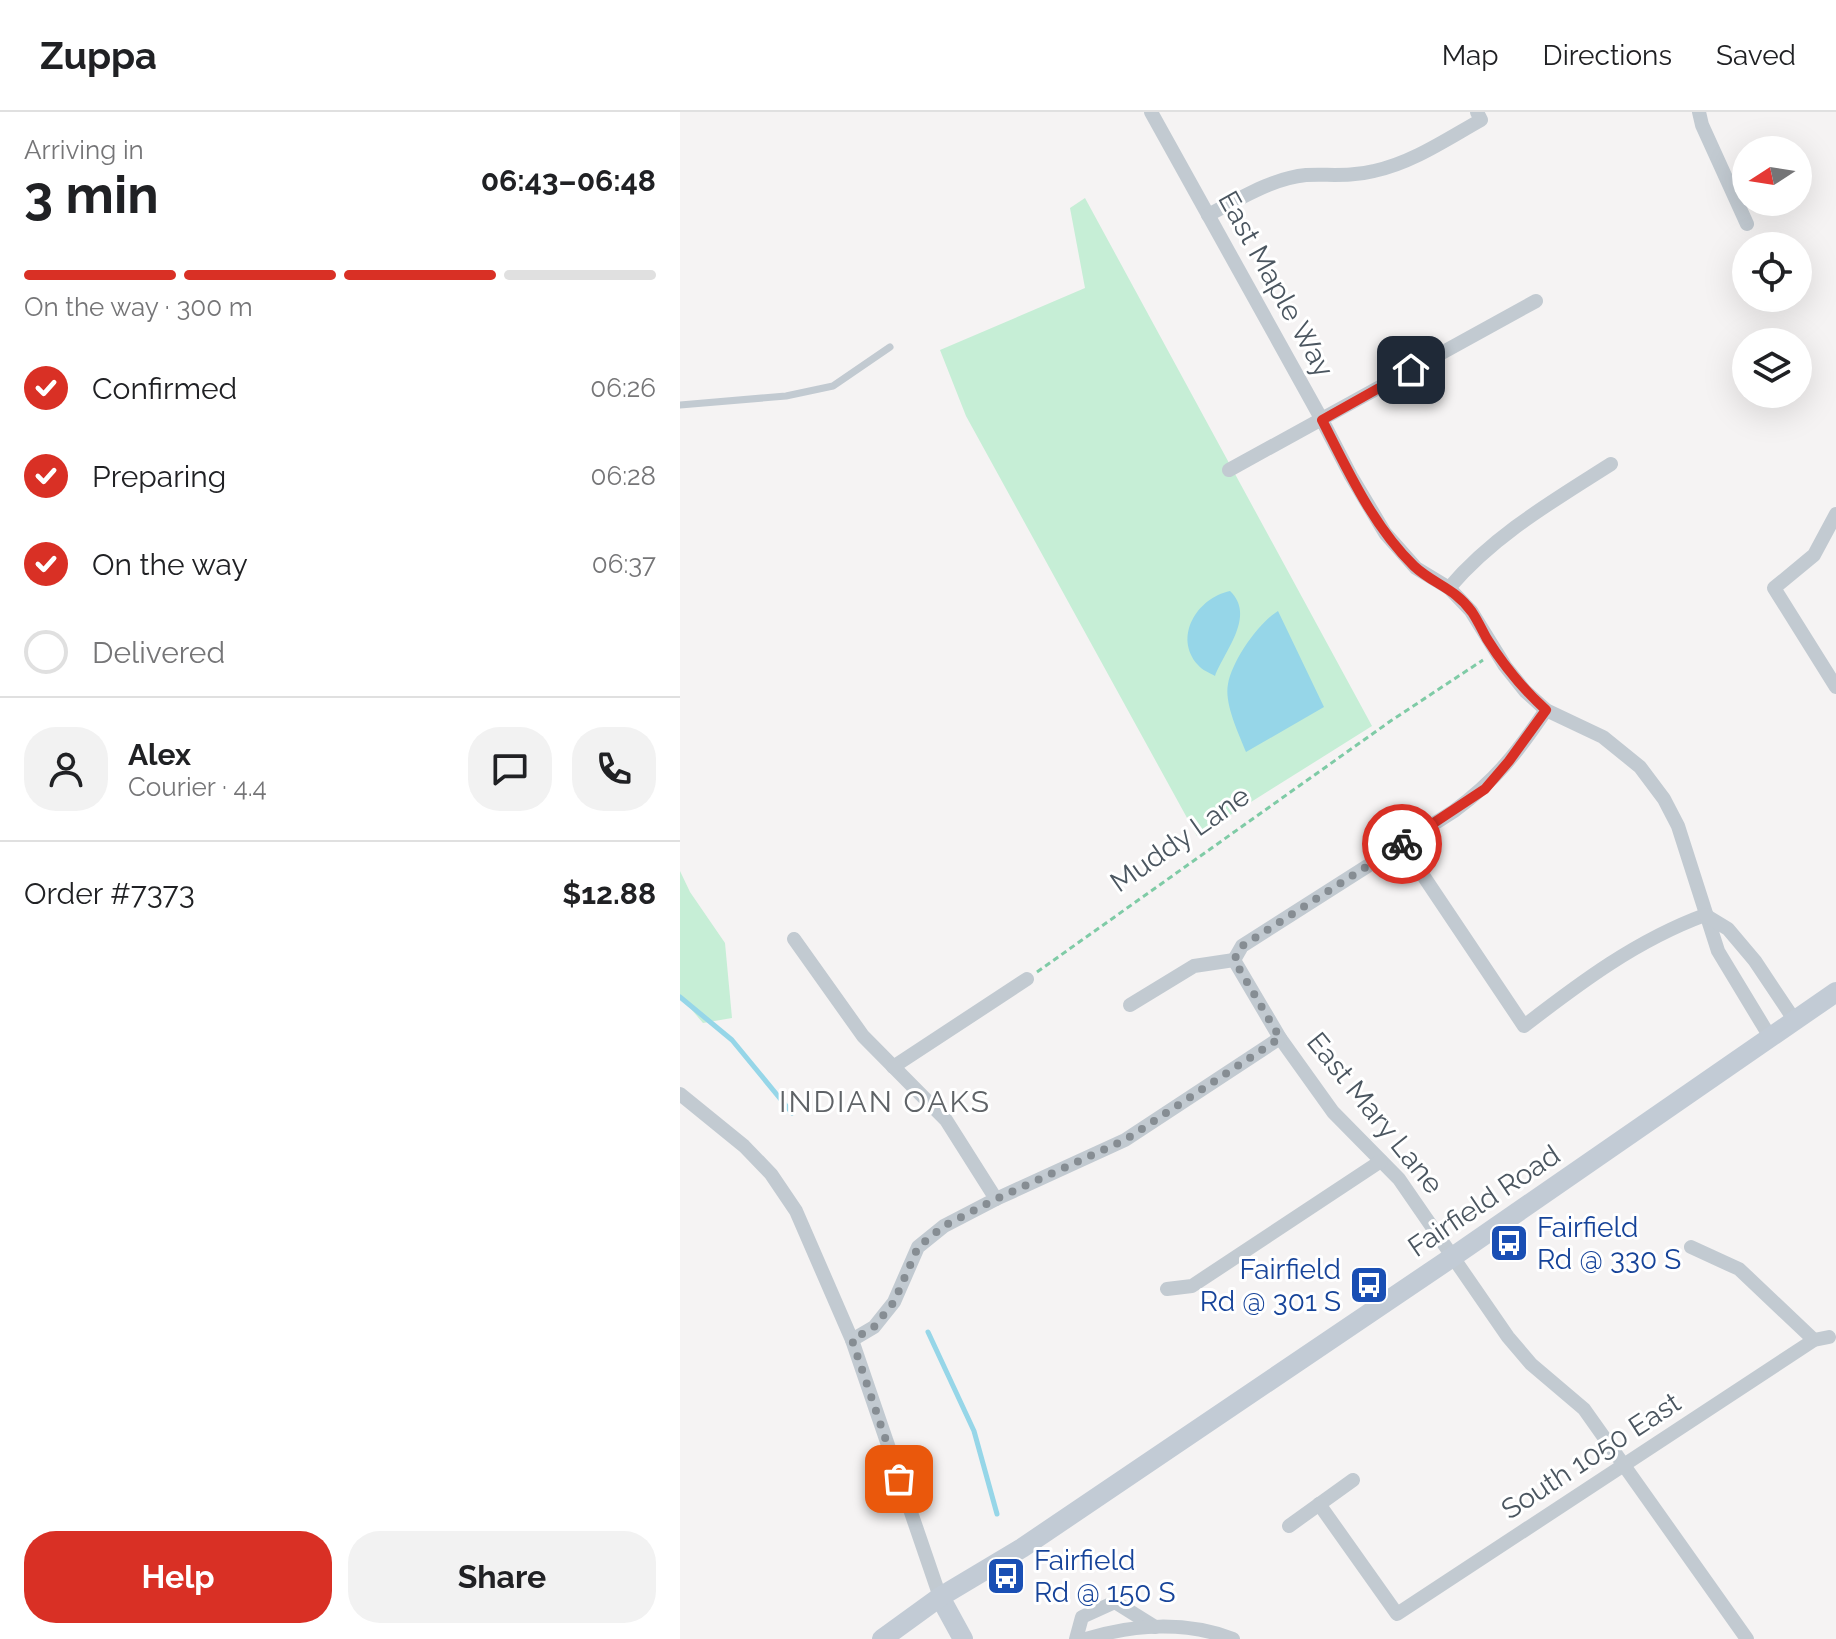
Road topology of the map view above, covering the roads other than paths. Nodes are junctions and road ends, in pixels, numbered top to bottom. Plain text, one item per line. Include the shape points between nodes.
1 (1151, 112) edge
2 (1699, 112) edge
3 (1479, 116) edge
4 (1208, 215) junction
5 (1747, 224) dead end
6 (1536, 301) dead end
7 (890, 347) dead end
8 (680, 405) edge
9 (1322, 420) junction
10 (1611, 464) dead end
11 (1229, 470) dead end
12 (1836, 514) edge
13 (1449, 588) junction
14 (1836, 687) edge
15 (1546, 710) junction
16 (1402, 844) junction
17 (1705, 915) junction
18 (794, 939) dead end
19 (1234, 960) junction
20 (1027, 979) road end
21 (1836, 992) edge
22 (1130, 1005) dead end
23 (1795, 1021) junction
24 (1770, 1037) junction
25 (1280, 1038) junction
26 (893, 1067) junction
27 (680, 1094) edge
28 (1381, 1161) junction
29 (996, 1199) junction
30 (1691, 1247) dead end
31 (1454, 1256) junction
32 (1167, 1289) dead end
33 (852, 1340) junction
34 (1624, 1465) junction
35 (1353, 1480) dead end
36 (1319, 1504) junction
37 (1289, 1526) dead end
38 (940, 1597) junction
39 (1155, 1627) junction
40 (882, 1639) edge
41 (963, 1639) edge
42 (1076, 1639) edge
43 (1086, 1639) edge
44 (1233, 1639) edge
45 (1747, 1639) edge

1 - 4 street, East Maple Way
2 - 5 street
3 - 4 street via 1403,162 1344,176 1303,175
4 - 9 street, East Maple Way
6 - 9 street
7 - 8 lane via 833,386 786,396
9 - 11 street
9 - 13 street, East Maple Way via 1385,533 1416,568
10 - 13 street via 1509,530
12 - 14 street via 1814,555 1774,588
13 - 15 street, East Maple Way via 1471,611 1525,691
15 - 16 street via 1485,789
15 - 17 street, East Maple Way via 1603,737 1640,767 1678,826
16 - 17 street via 1524,1026 1636,947
16 - 19 street via 1242,946
17 - 23 street via 1728,929
17 - 24 street, East Maple Way via 1730,974
18 - 26 street via 863,1036
19 - 22 street via 1194,966
19 - 25 street, East Mary Lane
20 - 26 street
21 - 23 street, Fairfield Road
23 - 24 street, Fairfield Road
24 - 31 street, Fairfield Road
25 - 28 street, East Mary Lane via 1333,1112
25 - 29 street via 1125,1140
26 - 29 street via 946,1120
27 - 33 street via 771,1174 796,1211
28 - 31 street, East Mary Lane
28 - 32 street via 1192,1286
29 - 33 street via 944,1226 918,1247 894,1302 874,1327
30 - 34 street, South 1050 East via 1739,1269 1822,1339
31 - 34 street, East Mary Lane via 1508,1337 1584,1409
31 - 38 street, Fairfield Road via 1022,1548
33 - 38 street
34 - 36 street, South 1050 East via 1397,1614
34 - 45 street, East Mary Lane
35 - 36 street
36 - 37 street
38 - 40 street, Fairfield Road
38 - 41 street
39 - 42 street via 1115,1602 1082,1617
39 - 43 street via 1118,1629
39 - 44 street via 1206,1629

